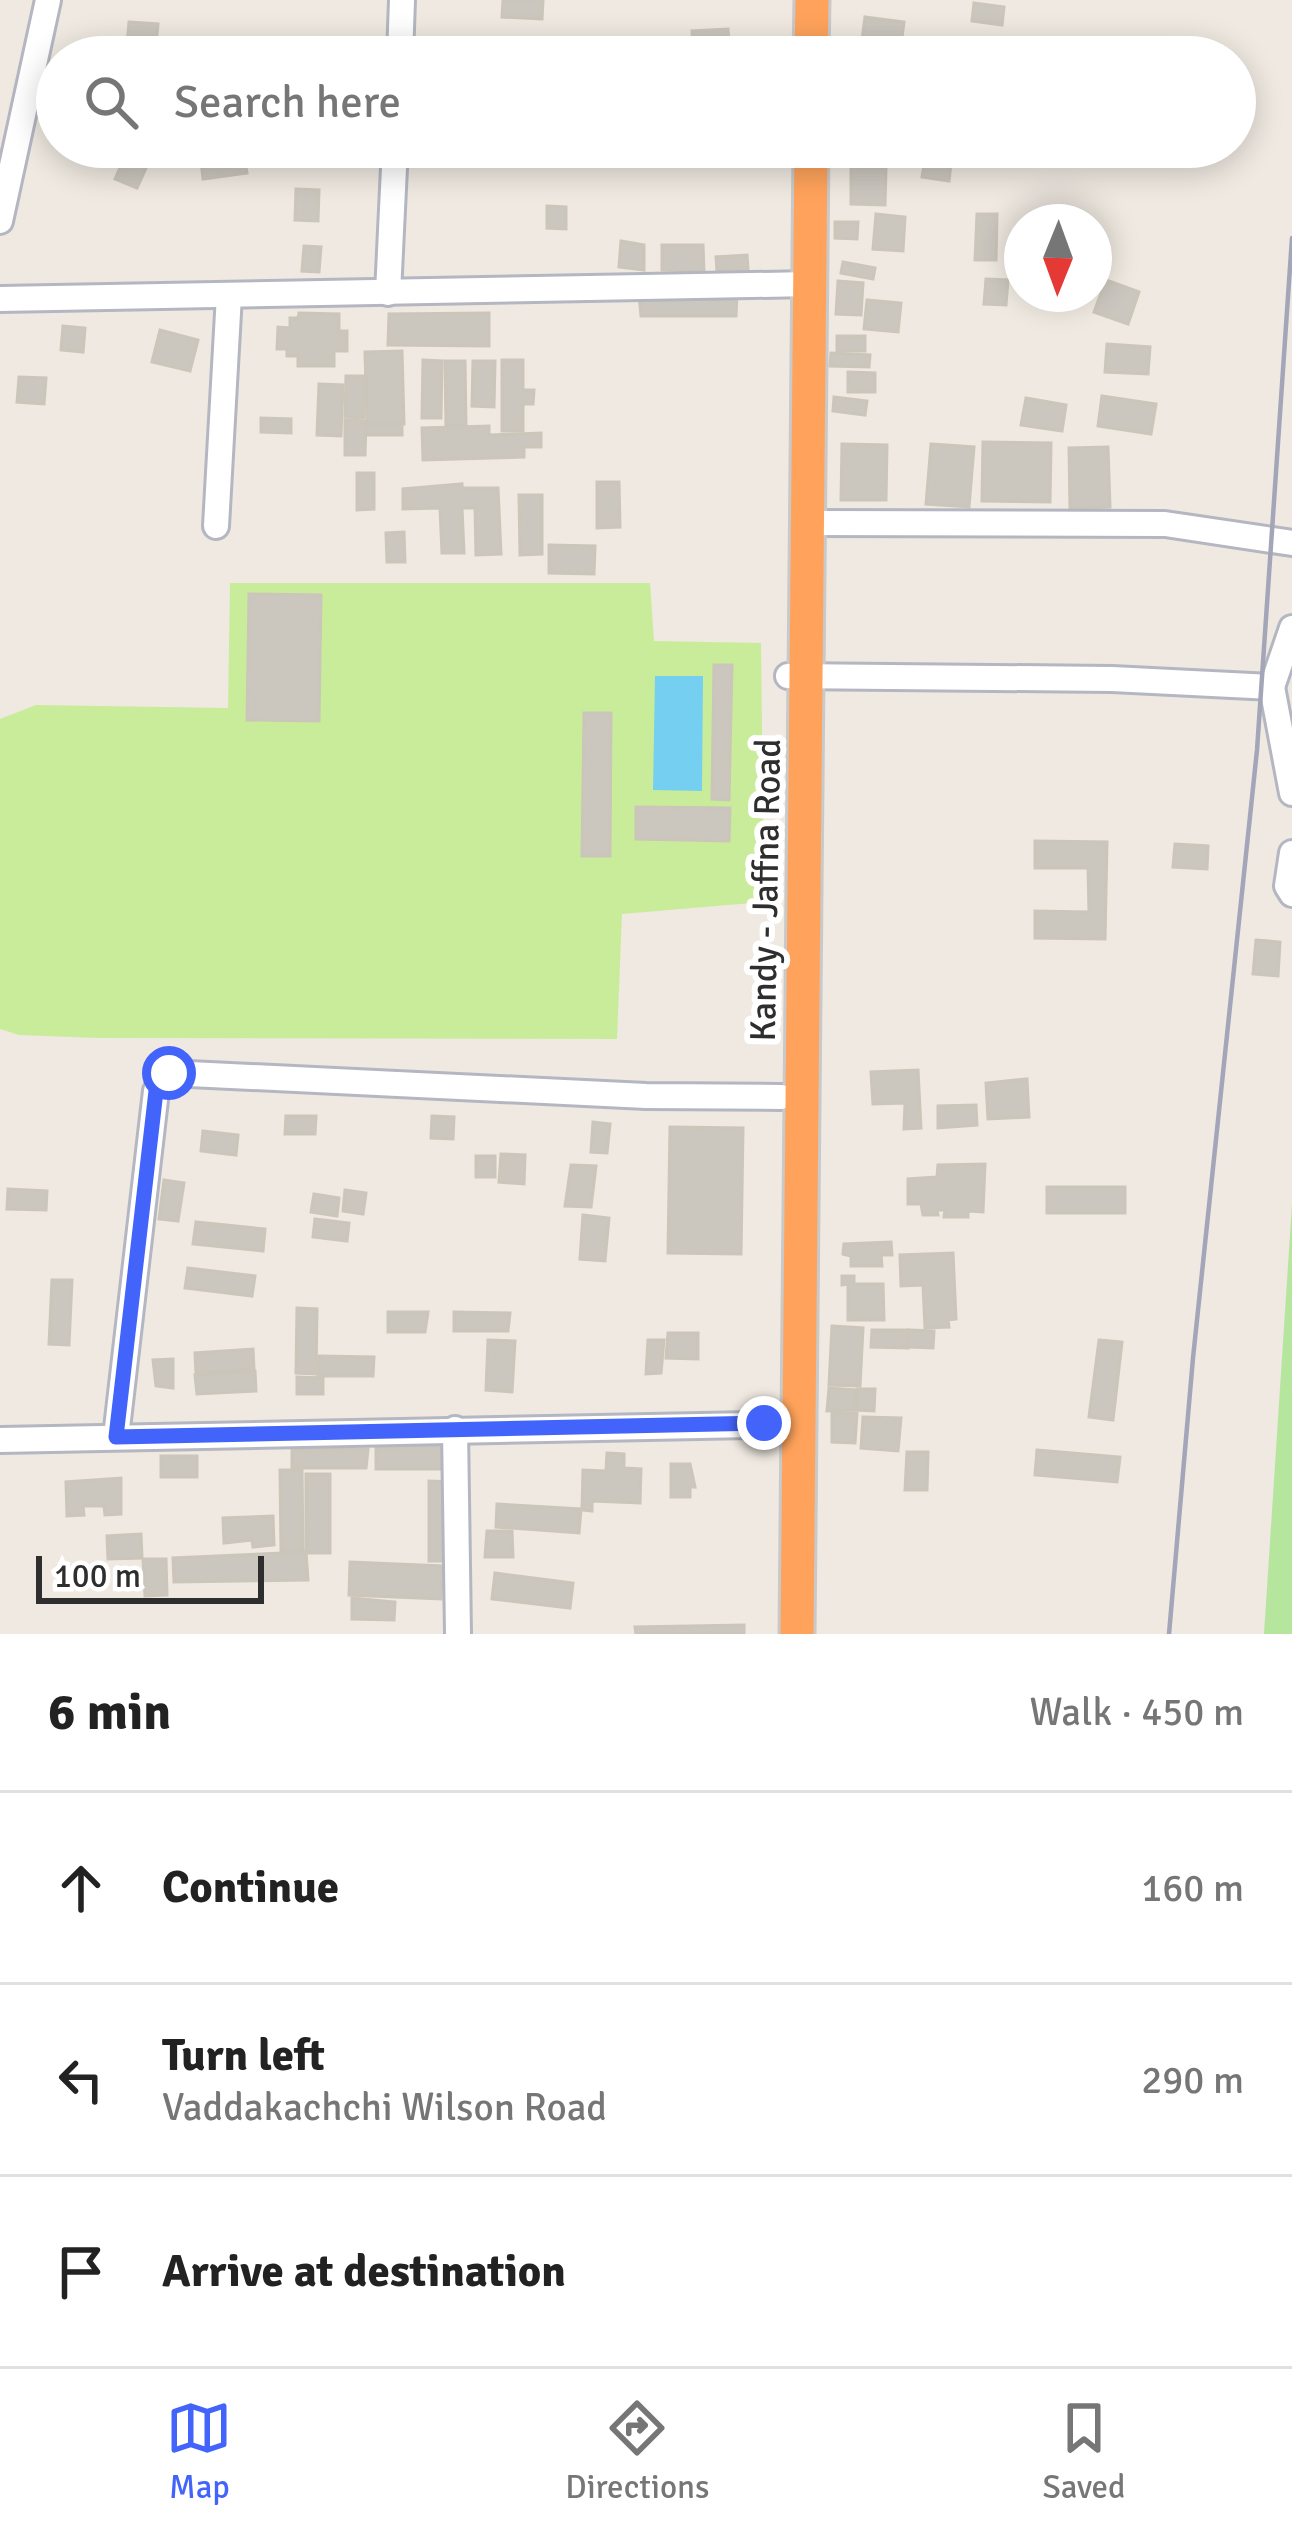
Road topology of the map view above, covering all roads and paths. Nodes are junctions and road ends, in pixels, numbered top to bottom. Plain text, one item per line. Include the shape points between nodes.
1 (48, 0) edge
2 (402, 0) edge
3 (792, 0) edge
4 (812, 0) edge
5 (40, 36) edge
6 (401, 36) edge
7 (791, 36) edge
8 (811, 36) edge
9 (36, 55) edge
10 (394, 168) edge
11 (793, 168) edge
12 (809, 168) edge
13 (0, 221) edge
14 (801, 284) junction
15 (388, 293) junction
16 (229, 295) junction
17 (0, 299) edge
18 (809, 523) junction
19 (216, 526) dead end
20 (1292, 543) edge
21 (1292, 628) edge
22 (798, 676) junction
23 (1272, 687) junction
24 (1292, 793) edge
25 (1292, 853) edge
26 (1292, 894) edge
27 (781, 1097) junction
28 (790, 1424) junction
29 (455, 1429) junction
30 (116, 1437) junction
31 (0, 1440) edge
32 (458, 1634) edge
33 (778, 1634) edge
34 (797, 1634) edge

1 - 5 street
2 - 6 street
3 - 7 highway
4 - 8 highway
9 - 13 street
10 - 15 street
11 - 14 highway, Kandy - Jaffna Road
12 - 14 highway, Kandy - Jaffna Road
14 - 15 street
14 - 18 highway, Kandy - Jaffna Road
14 - 22 highway, Kandy - Jaffna Road
15 - 16 street
16 - 17 street
16 - 19 street
18 - 20 street via 1165,524
18 - 22 highway, Kandy - Jaffna Road
21 - 23 street
22 - 23 street
22 - 27 highway, Kandy - Jaffna Road
22 - 28 highway, Kandy - Jaffna Road
23 - 24 street
25 - 26 street
27 - 28 highway, Kandy - Jaffna Road
27 - 30 street via 169,1073 156,1091
28 - 29 street
28 - 33 highway, Kandy - Jaffna Road
28 - 34 highway, Kandy - Jaffna Road
29 - 30 street
29 - 32 street
30 - 31 street

